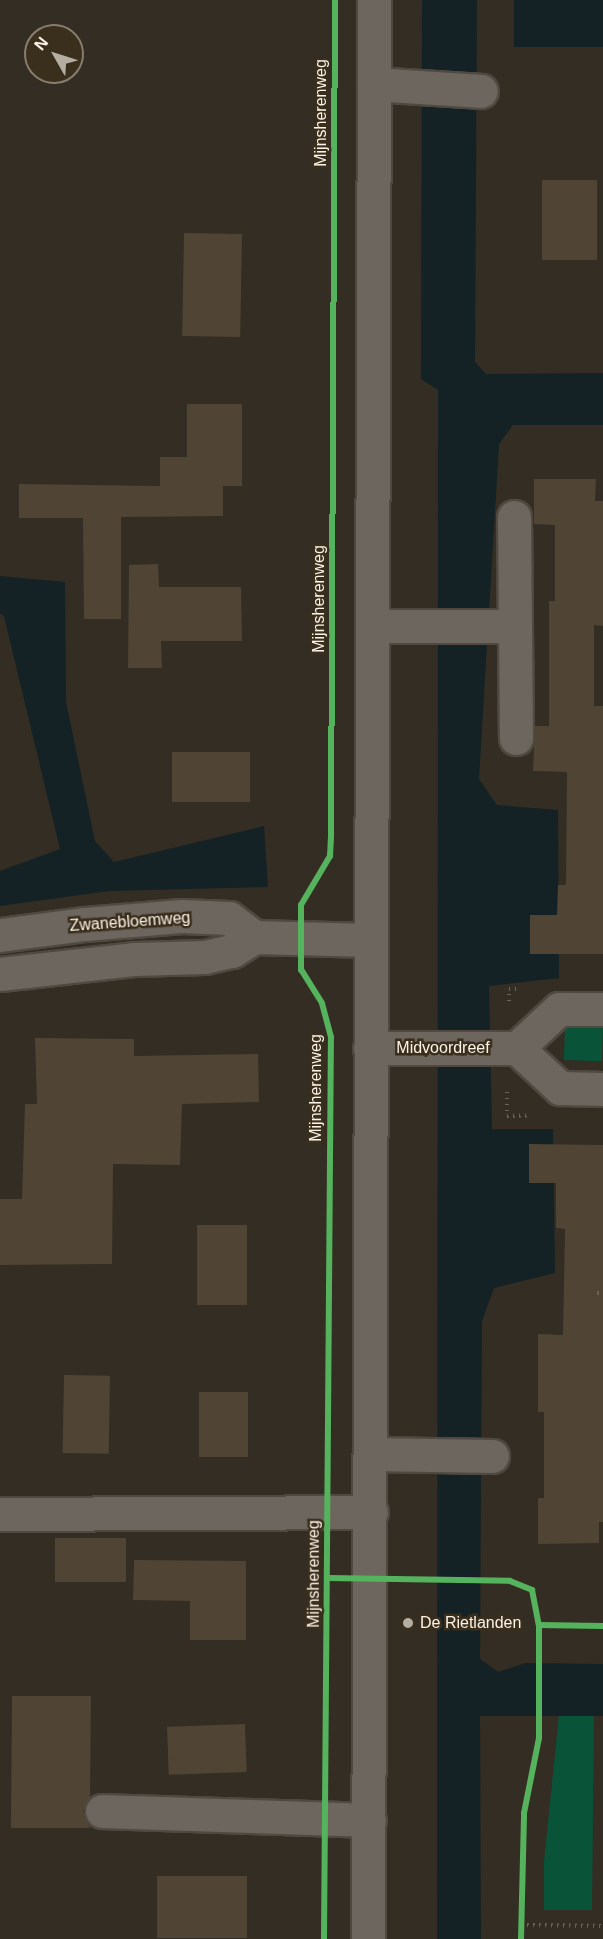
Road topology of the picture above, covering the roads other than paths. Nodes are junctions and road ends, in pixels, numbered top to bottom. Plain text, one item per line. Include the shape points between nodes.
1 (374, 0) edge
2 (374, 84) junction
3 (481, 92) dead end
4 (514, 518) dead end
5 (373, 626) junction
6 (506, 627) junction
7 (516, 738) dead end
8 (0, 935) edge
9 (255, 937) junction
10 (370, 940) junction
11 (0, 974) edge
12 (603, 1009) edge
13 (370, 1048) junction
14 (512, 1048) junction
15 (603, 1089) edge
16 (371, 1454) junction
17 (492, 1456) dead end
18 (371, 1512) junction
19 (0, 1514) edge
20 (102, 1811) dead end
21 (369, 1820) junction
22 (368, 1939) edge

1 - 2 street
2 - 3 street
2 - 5 street
4 - 6 street
5 - 6 street
5 - 10 street
6 - 7 street
8 - 9 street, Zwanebloemweg via 182,916 229,918
9 - 10 street
9 - 11 street via 232,951 205,957 133,959
10 - 13 street
12 - 14 street via 559,1009
13 - 14 street, Midvoordreef
13 - 16 street
14 - 15 street via 560,1088
16 - 17 street
16 - 18 street
18 - 19 street
18 - 21 street
20 - 21 street
21 - 22 street

